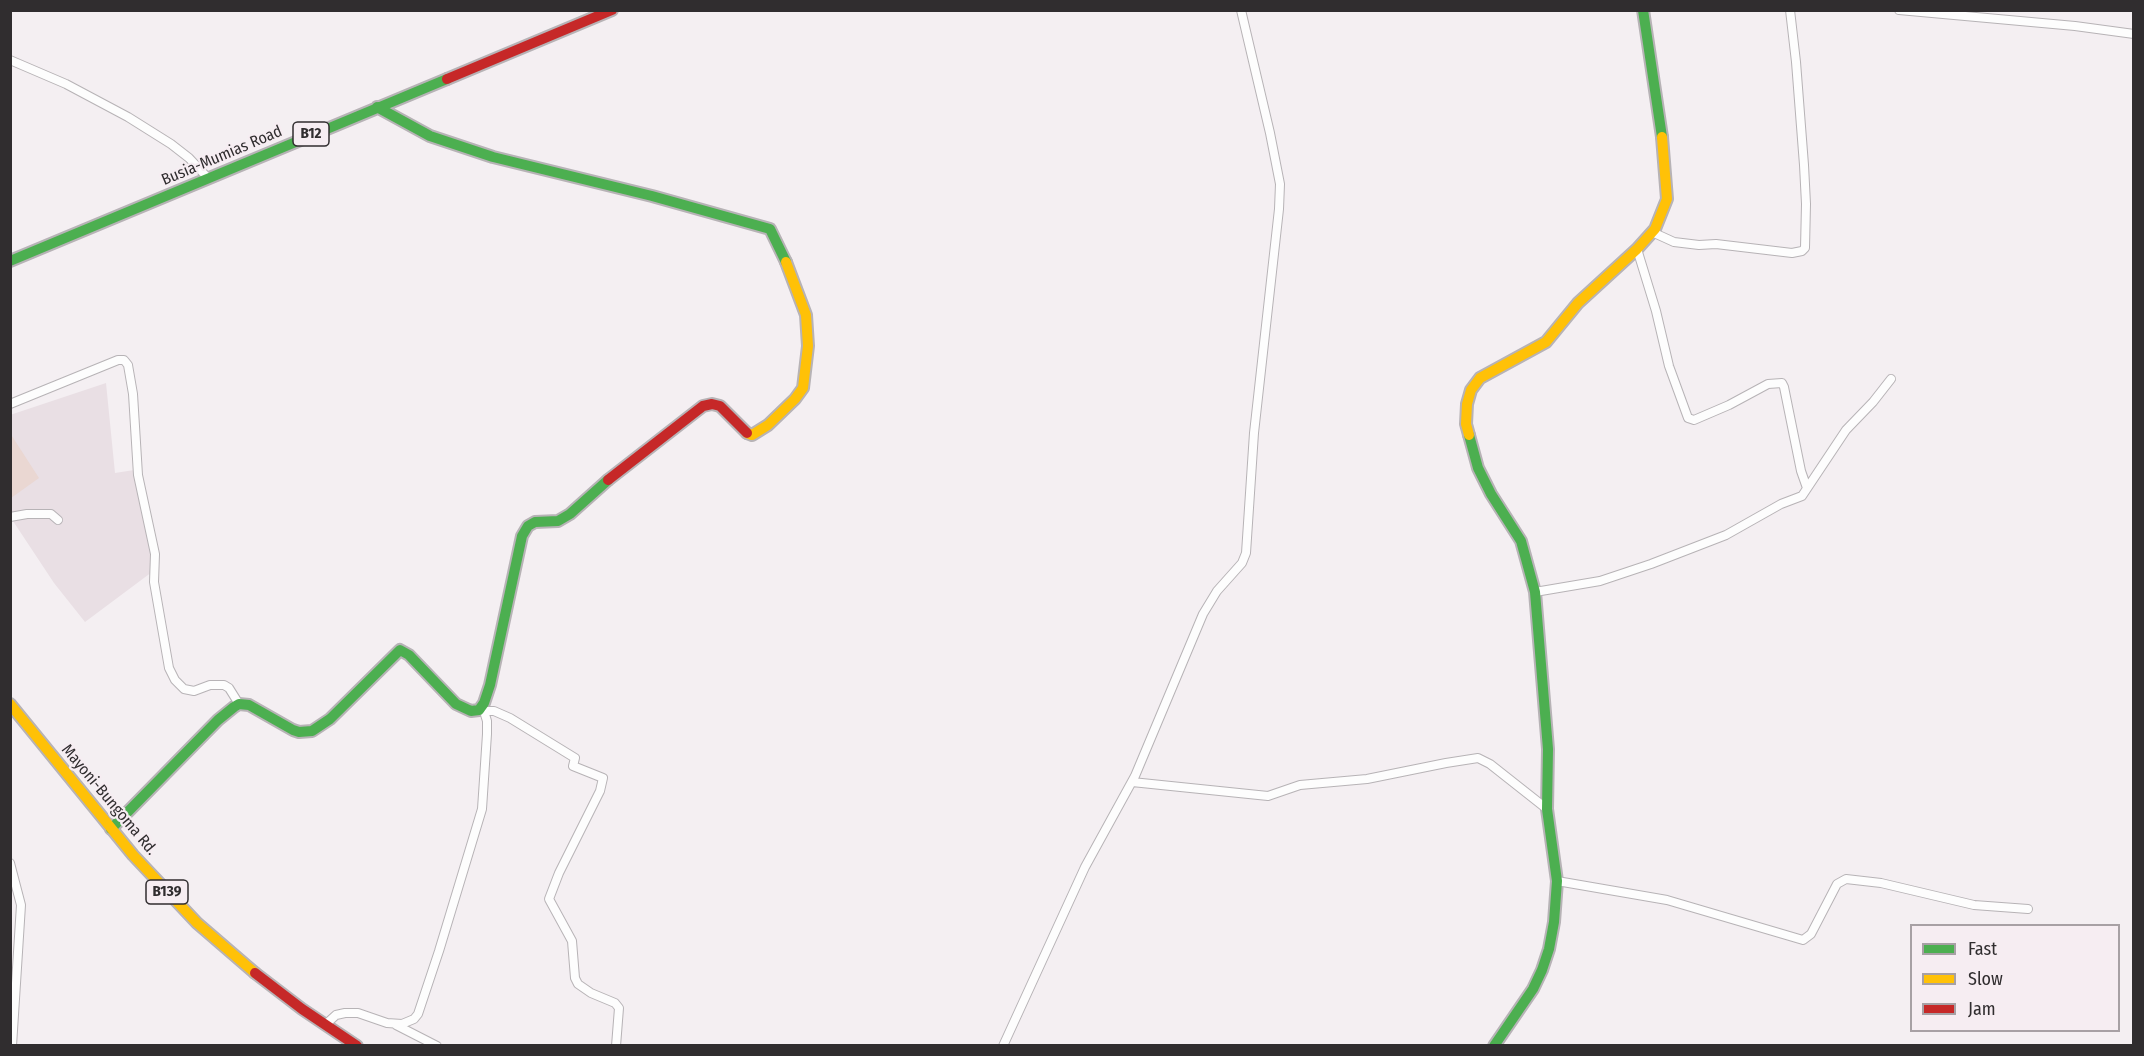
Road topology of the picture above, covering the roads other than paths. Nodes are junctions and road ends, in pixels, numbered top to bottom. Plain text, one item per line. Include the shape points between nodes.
1 (612, 10) edge
2 (1240, 10) edge
3 (1643, 10) edge
4 (1790, 10) edge
5 (1899, 10) edge
6 (2133, 34) edge
7 (10, 60) edge
8 (377, 107) junction
9 (208, 178) junction
10 (1652, 232) junction
11 (1637, 249) junction
12 (10, 261) edge
13 (1891, 379) dead end
14 (10, 404) edge
15 (1808, 488) junction
16 (10, 517) edge
17 (58, 520) dead end
18 (1535, 592) junction
19 (10, 704) edge
20 (239, 704) junction
21 (483, 709) junction
22 (1132, 782) junction
23 (1547, 809) junction
24 (111, 829) junction
25 (10, 862) edge
26 (1557, 881) junction
27 (2028, 909) dead end
28 (395, 1024) junction
29 (325, 1025) junction
30 (12, 1046) edge
31 (357, 1046) edge
32 (437, 1046) edge
33 (616, 1046) edge
34 (1003, 1046) edge
35 (1494, 1046) edge

1 - 8 main road, Busia-Mumias Road / B12
2 - 22 street via 1275,153 1280,191 1247,548 1242,563 1203,614
3 - 10 main road via 1668,182 1662,215
4 - 10 street via 1804,165 1805,248 1792,253 1699,245 1674,242
5 - 6 street
7 - 9 street via 128,117 171,144
8 - 9 main road, Busia-Mumias Road / B12
8 - 21 main road via 430,136 493,157 770,229 806,315 808,352 803,387 768,425 748,434 720,406 706,404 612,476 570,514 558,521 532,523 525,530
9 - 12 main road, Busia-Mumias Road / B12
10 - 11 main road
11 - 15 street via 1669,366 1688,418 1697,419 1768,384 1782,383
11 - 18 main road via 1578,303 1546,342 1485,374 1468,397 1466,424 1478,468 1521,541
13 - 15 street via 1846,430
14 - 20 street via 118,360 128,365 138,475 155,554 154,582 169,668 184,689 224,685
15 - 18 street via 1799,498 1688,550 1600,580
16 - 17 street via 51,514
18 - 23 main road via 1548,749
19 - 24 main road, Mayoni-Bungoma Rd. / B139
20 - 21 main road via 256,708 293,730 312,731 401,650 456,704 471,711
20 - 24 main road via 218,720
21 - 28 street via 487,756 477,829 422,1007 414,1019
21 - 33 street via 510,718 575,758 573,766 603,778 549,899 572,942 578,984 618,1006
22 - 23 street via 1268,796 1305,784 1367,779 1478,759
22 - 34 street via 1085,867
23 - 26 main road
24 - 29 main road, Mayoni-Bungoma Rd. / B139 via 197,923 256,974
25 - 30 street via 21,905
26 - 27 street via 1666,900 1803,940 1811,934 1837,884 1846,879 1881,883 1974,905
26 - 35 main road via 1554,922 1542,970
28 - 29 street via 351,1012 336,1015
28 - 32 street
29 - 31 main road, Mayoni-Bungoma Rd. / B139

